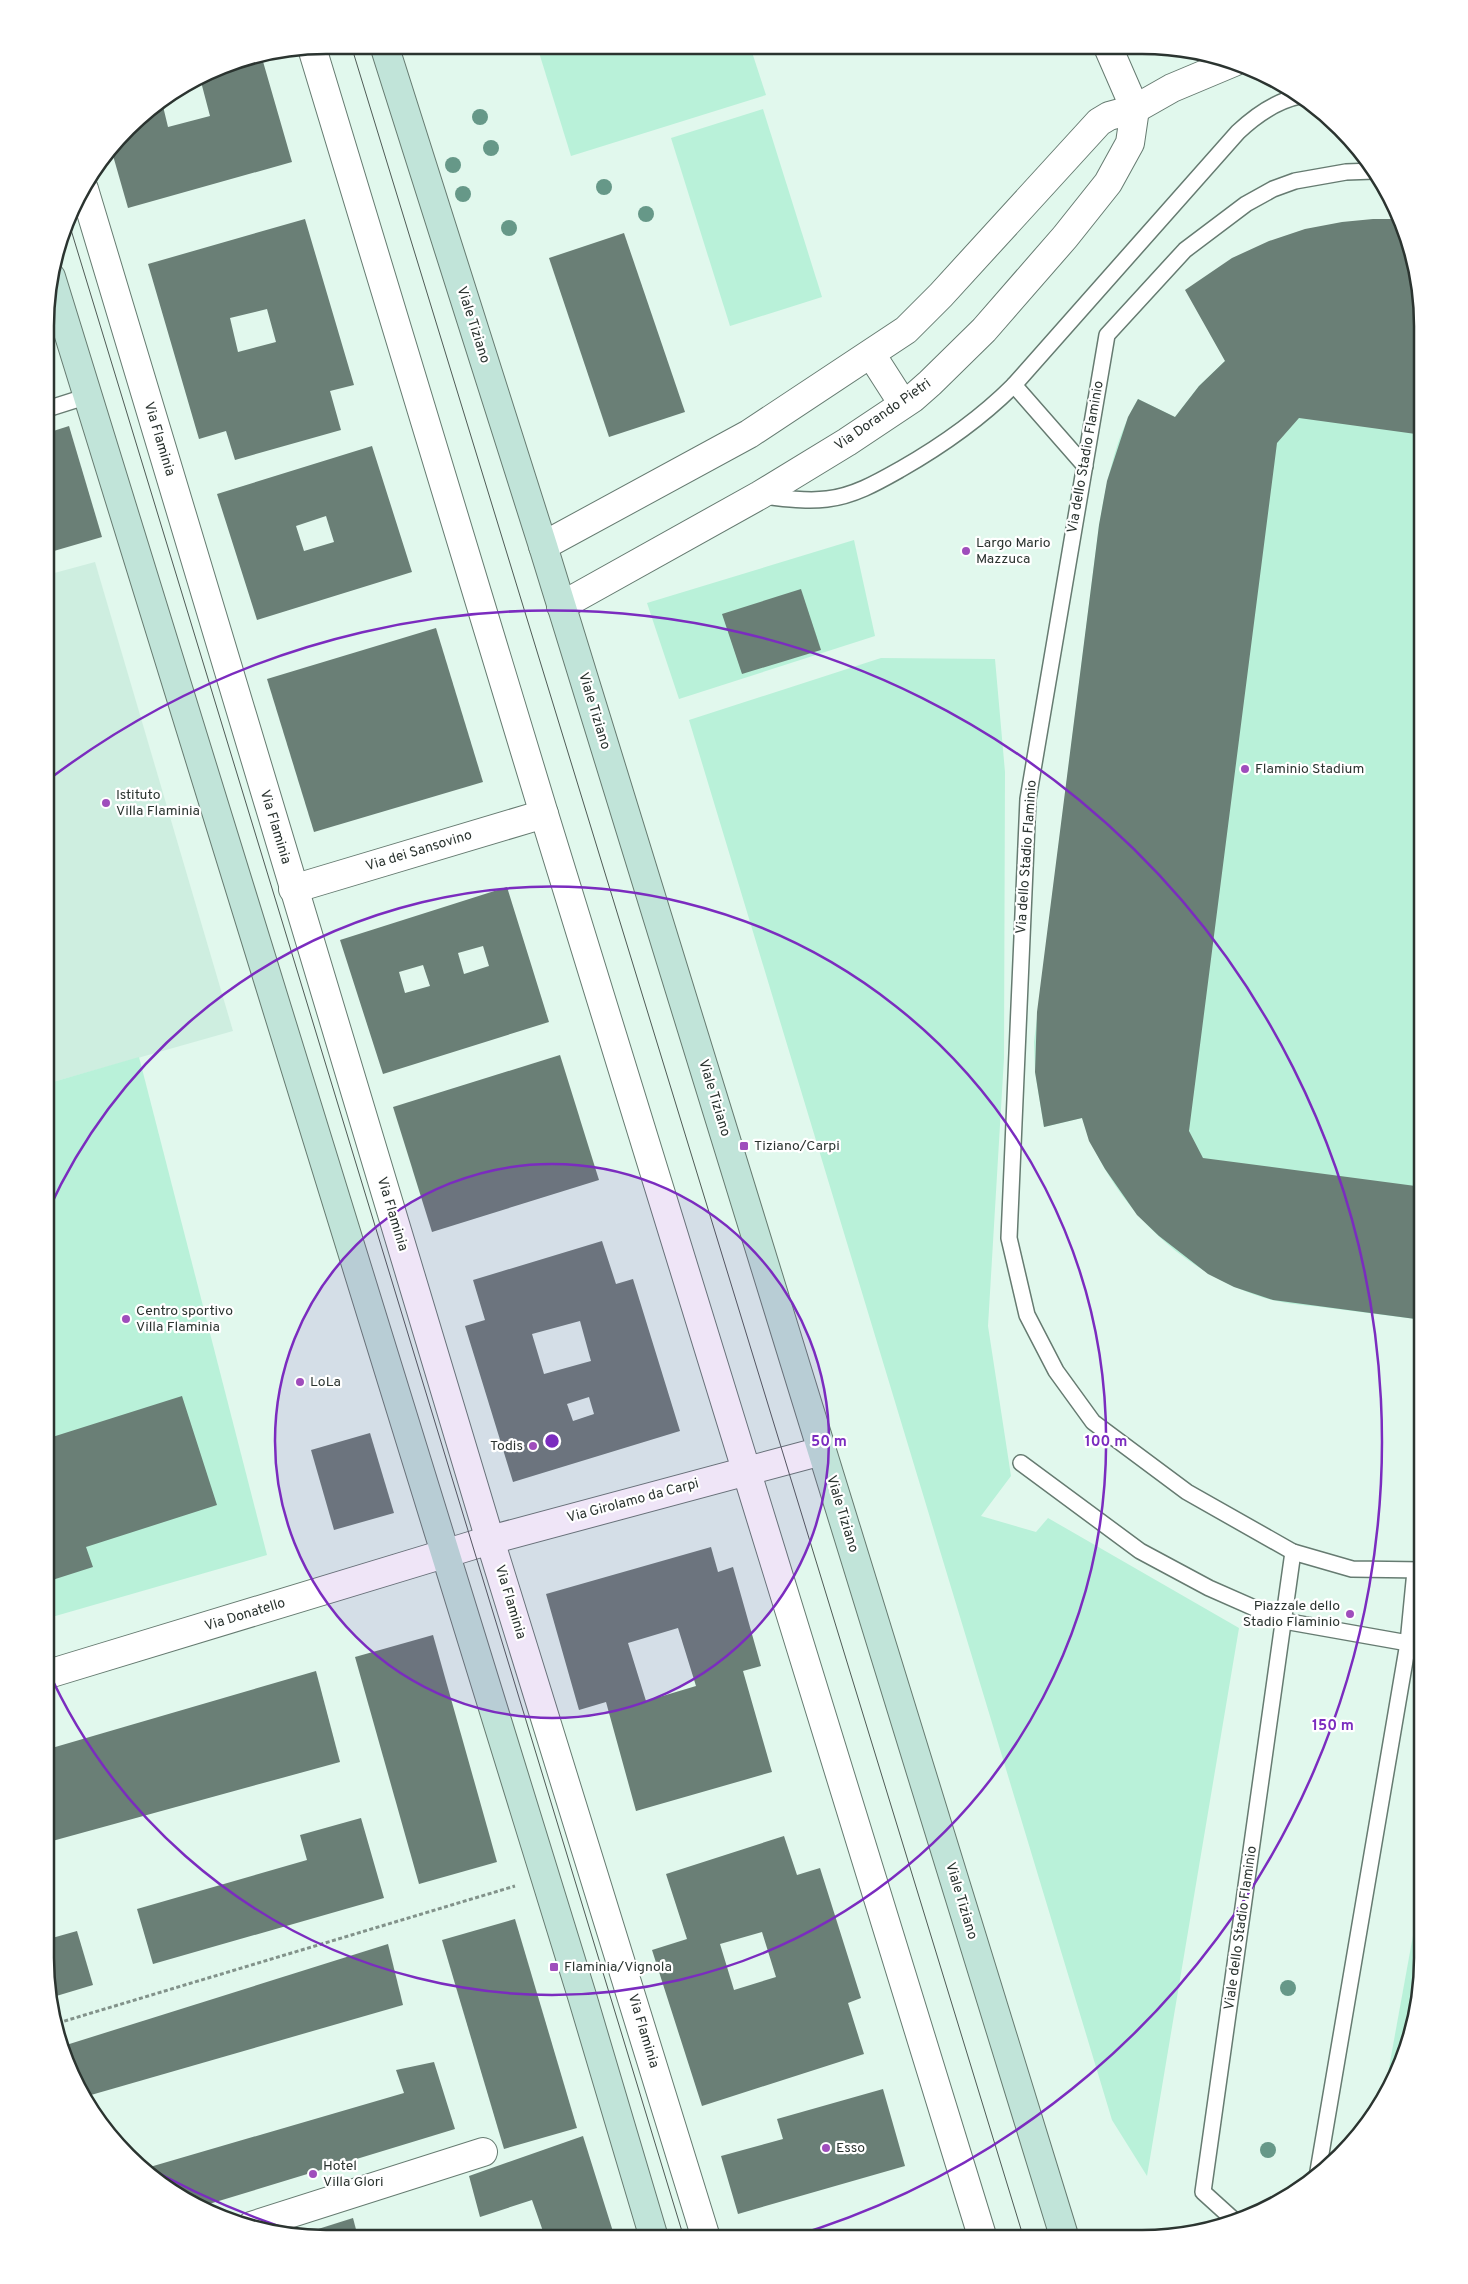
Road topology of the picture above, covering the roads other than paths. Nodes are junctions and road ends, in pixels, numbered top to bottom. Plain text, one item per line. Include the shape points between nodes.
1 (314, 54) edge
2 (387, 54) edge
3 (1111, 54) edge
4 (1224, 66) edge
5 (1292, 99) edge
6 (1135, 110) junction
7 (1366, 172) edge
8 (86, 197) edge
9 (56, 292) edge
10 (871, 354) junction
11 (1014, 385) junction
12 (88, 396) junction
13 (903, 404) junction
14 (54, 407) edge
15 (1085, 466) junction
16 (760, 495) junction
17 (544, 546) junction
18 (561, 606) junction
19 (544, 814) junction
20 (293, 889) junction
21 (822, 1451) junction
22 (1020, 1464) dead end
23 (747, 1471) junction
24 (490, 1540) junction
25 (1293, 1552) junction
26 (444, 1554) junction
27 (1414, 1571) edge
28 (1284, 1621) junction
29 (1414, 1643) edge
30 (1414, 1648) edge
31 (54, 1672) edge
32 (483, 2152) dead end
33 (1319, 2165) edge
34 (1230, 2216) edge
35 (262, 2223) edge
36 (652, 2230) edge
37 (704, 2230) edge
38 (981, 2230) edge
39 (1062, 2230) edge

1 - 19 street
2 - 17 street, Viale Tiziano
3 - 6 street
4 - 6 street via 1172,88
5 - 11 lane via 1270,107 1238,132
6 - 10 street via 1109,116 1099,122 921,316
6 - 13 street, Via Dorando Pietri via 1126,154 1084,215 984,330 947,368
7 - 15 lane, Via dello Stadio Flaminio via 1324,176 1273,190 1233,212 1185,250 1107,335
8 - 20 street, Via Flaminia
9 - 12 street
10 - 13 street
10 - 17 street via 749,434
11 - 15 lane
11 - 16 lane via 952,438 874,484 827,499 794,500
12 - 14 lane
12 - 26 street
13 - 16 street, Via Dorando Pietri
15 - 25 lane, Via dello Stadio Flaminio via 1028,799 1010,1238 1027,1314 1056,1371 1093,1422 1187,1492
16 - 18 street, Via Dorando Pietri
17 - 18 street, Viale Tiziano
18 - 21 street, Viale Tiziano
19 - 20 street, Via dei Sansovino
19 - 23 street
20 - 24 street, Via Flaminia
21 - 23 street, Via Girolamo da Carpi
21 - 39 street, Viale Tiziano
22 - 28 lane via 1140,1551 1209,1588
23 - 24 street, Via Girolamo da Carpi
23 - 38 street
24 - 26 street, Via Girolamo da Carpi
24 - 37 street, Via Flaminia
25 - 27 lane via 1352,1569
25 - 28 lane
26 - 31 street, Via Donatello
26 - 36 street
28 - 29 lane
28 - 34 lane, Viale dello Stadio Flaminio via 1203,2192
30 - 33 lane
32 - 35 street

